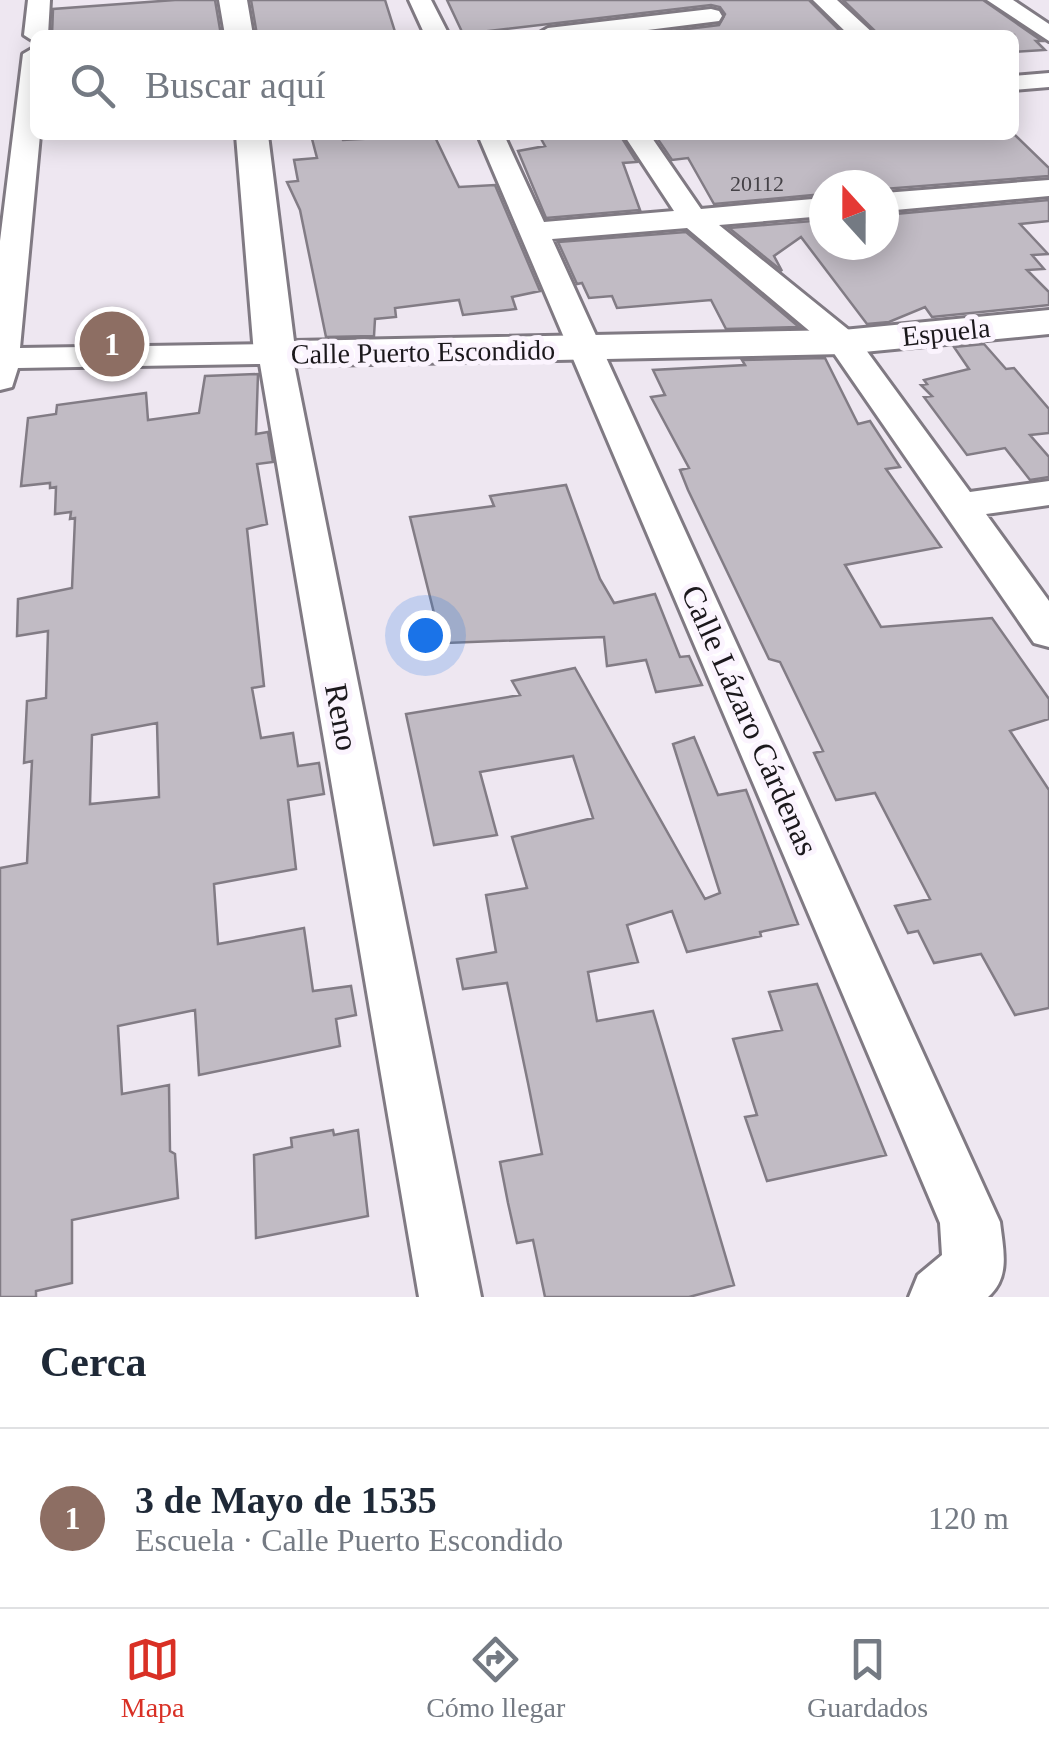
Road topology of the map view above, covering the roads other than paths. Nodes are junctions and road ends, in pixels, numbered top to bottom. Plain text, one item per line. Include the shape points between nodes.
1 (39, 0) edge
2 (233, 0) edge
3 (420, 0) edge
4 (729, 0) edge
5 (824, 0) edge
6 (998, 0) edge
7 (711, 16) junction
8 (36, 30) edge
9 (238, 30) edge
10 (435, 30) edge
11 (591, 30) edge
12 (697, 30) edge
13 (858, 30) edge
14 (1049, 34) edge
15 (1049, 80) edge
16 (1019, 83) edge
17 (30, 122) edge
18 (253, 140) edge
19 (493, 140) edge
20 (640, 140) edge
21 (1049, 188) edge
22 (899, 201) edge
23 (809, 208) edge
24 (693, 218) junction
25 (535, 232) junction
26 (2, 321) edge
27 (1049, 322) edge
28 (843, 342) junction
29 (588, 349) junction
30 (275, 354) junction
31 (1, 369) edge
32 (1049, 493) edge
33 (960, 506) junction
34 (1049, 632) edge
35 (450, 1297) edge
36 (940, 1297) edge

1 - 8 street
2 - 9 street
3 - 10 street
4 - 7 street
5 - 13 street
6 - 14 street
7 - 11 street
7 - 12 street
15 - 16 street
17 - 26 street
18 - 30 street, Reno
19 - 25 street, Calle Lázaro Cárdenas
20 - 24 street
21 - 22 street
23 - 24 street
24 - 25 street
24 - 28 street
25 - 29 street, Calle Lázaro Cárdenas
26 - 31 street
27 - 28 street, Espuela
28 - 29 street, Calle Puerto Escondido
28 - 33 street
29 - 30 street, Calle Puerto Escondido
29 - 36 street, Calle Lázaro Cárdenas via 970,1222 974,1268
30 - 31 street, Calle Puerto Escondido
30 - 35 street, Reno
32 - 33 street
33 - 34 street

